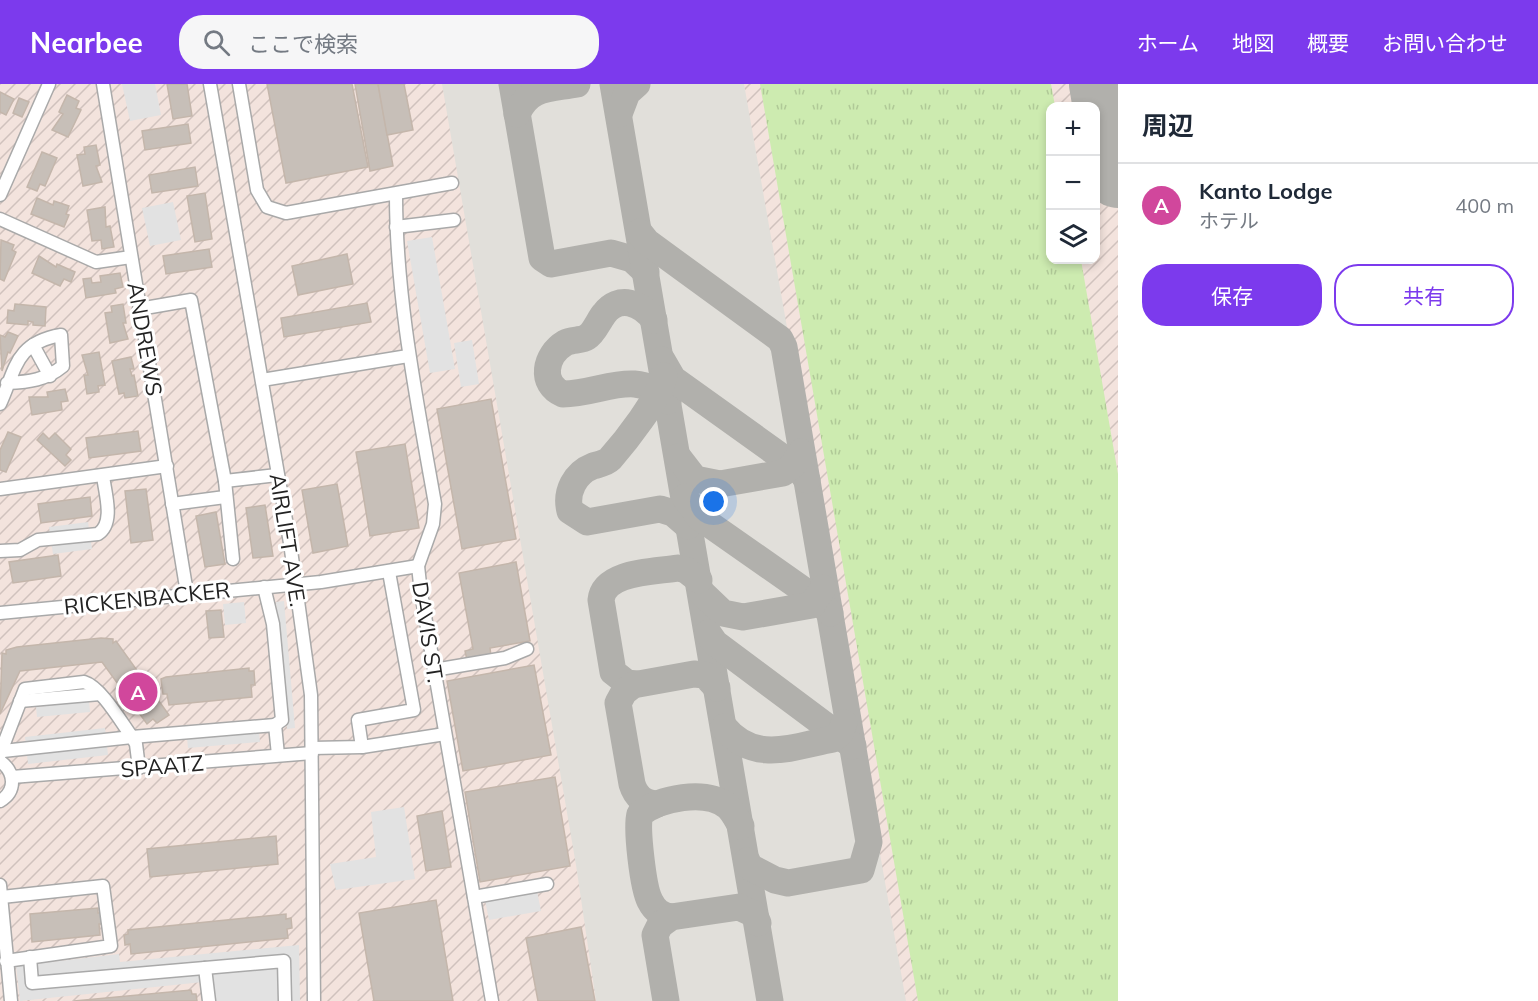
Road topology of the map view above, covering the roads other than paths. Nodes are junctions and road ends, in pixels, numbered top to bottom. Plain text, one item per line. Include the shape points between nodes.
1 (49, 84) edge
2 (103, 84) edge
3 (210, 84) edge
4 (239, 84) edge
5 (452, 183) dead end
6 (0, 195) edge
7 (396, 195) junction
8 (0, 219) edge
9 (454, 220) dead end
10 (396, 227) junction
11 (131, 257) junction
12 (140, 309) junction
13 (33, 345) junction
14 (408, 356) junction
15 (50, 376) junction
16 (262, 380) junction
17 (7, 384) junction
18 (0, 405) edge
19 (167, 466) junction
20 (277, 475) junction
21 (103, 476) junction
22 (225, 481) junction
23 (0, 489) edge
24 (225, 497) junction
25 (172, 504) junction
26 (0, 551) edge
27 (233, 559) dead end
28 (418, 566) junction
29 (389, 572) junction
30 (295, 584) junction
31 (264, 586) junction
32 (187, 593) junction
33 (0, 613) edge
34 (527, 649) dead end
35 (434, 670) junction
36 (275, 725) junction
37 (446, 734) junction
38 (132, 737) junction
39 (362, 747) junction
40 (312, 750) junction
41 (278, 754) junction
42 (1, 756) edge
43 (139, 768) junction
44 (12, 777) junction
45 (0, 801) edge
46 (547, 884) dead end
47 (1, 891) edge
48 (474, 897) junction
49 (30, 957) junction
50 (6, 961) junction
51 (205, 968) junction
52 (4, 981) edge
53 (10, 1001) edge
54 (209, 1001) edge
55 (285, 1001) edge
56 (314, 1001) edge
57 (492, 1001) edge

1 - 6 street
2 - 11 street, ANDREWS
3 - 16 street, AIRLIFT AVE.
4 - 7 street via 257,190 267,207 286,213
5 - 7 street
7 - 10 street, DAVIS ST.
8 - 11 street via 96,262
9 - 10 street
10 - 14 street, DAVIS ST.
11 - 12 street, ANDREWS
12 - 19 street, ANDREWS
12 - 22 street via 191,300
13 - 15 street
13 - 15 street via 61,335 63,366
13 - 17 street via 17,357
14 - 16 street
14 - 28 street, DAVIS ST. via 435,504 433,524
15 - 17 street
16 - 20 street, AIRLIFT AVE.
17 - 18 street
19 - 21 street
19 - 25 street, ANDREWS
20 - 22 street
20 - 30 street, AIRLIFT AVE.
21 - 23 street
21 - 26 street via 108,523 105,530 99,534 38,540 20,550
22 - 24 street
24 - 25 street
24 - 27 street
25 - 32 street, ANDREWS
28 - 29 street, RICKENBACKER
28 - 35 street, DAVIS ST.
29 - 30 street, RICKENBACKER
29 - 39 street via 414,710 358,720
30 - 31 street, RICKENBACKER
30 - 40 street, AIRLIFT AVE. via 311,695
31 - 32 street, RICKENBACKER
31 - 36 street via 273,624 282,720
32 - 33 street, RICKENBACKER
34 - 35 street via 505,658
35 - 37 street, DAVIS ST.
36 - 38 street
36 - 41 street
37 - 39 street, SPAATZ
37 - 48 street, DAVIS ST.
38 - 42 street
38 - 42 street via 91,684 30,687 25,689
38 - 43 street
39 - 40 street, SPAATZ
40 - 41 street, SPAATZ
40 - 56 street, AIRLIFT AVE.
41 - 43 street, SPAATZ
42 - 44 street
43 - 44 street, SPAATZ
44 - 45 street via 9,793
46 - 48 street
47 - 49 street via 103,886 111,946
47 - 50 street
48 - 57 street, DAVIS ST.
49 - 50 street
49 - 51 street via 32,983
50 - 52 street
51 - 54 street
51 - 55 street via 284,961
52 - 53 street

